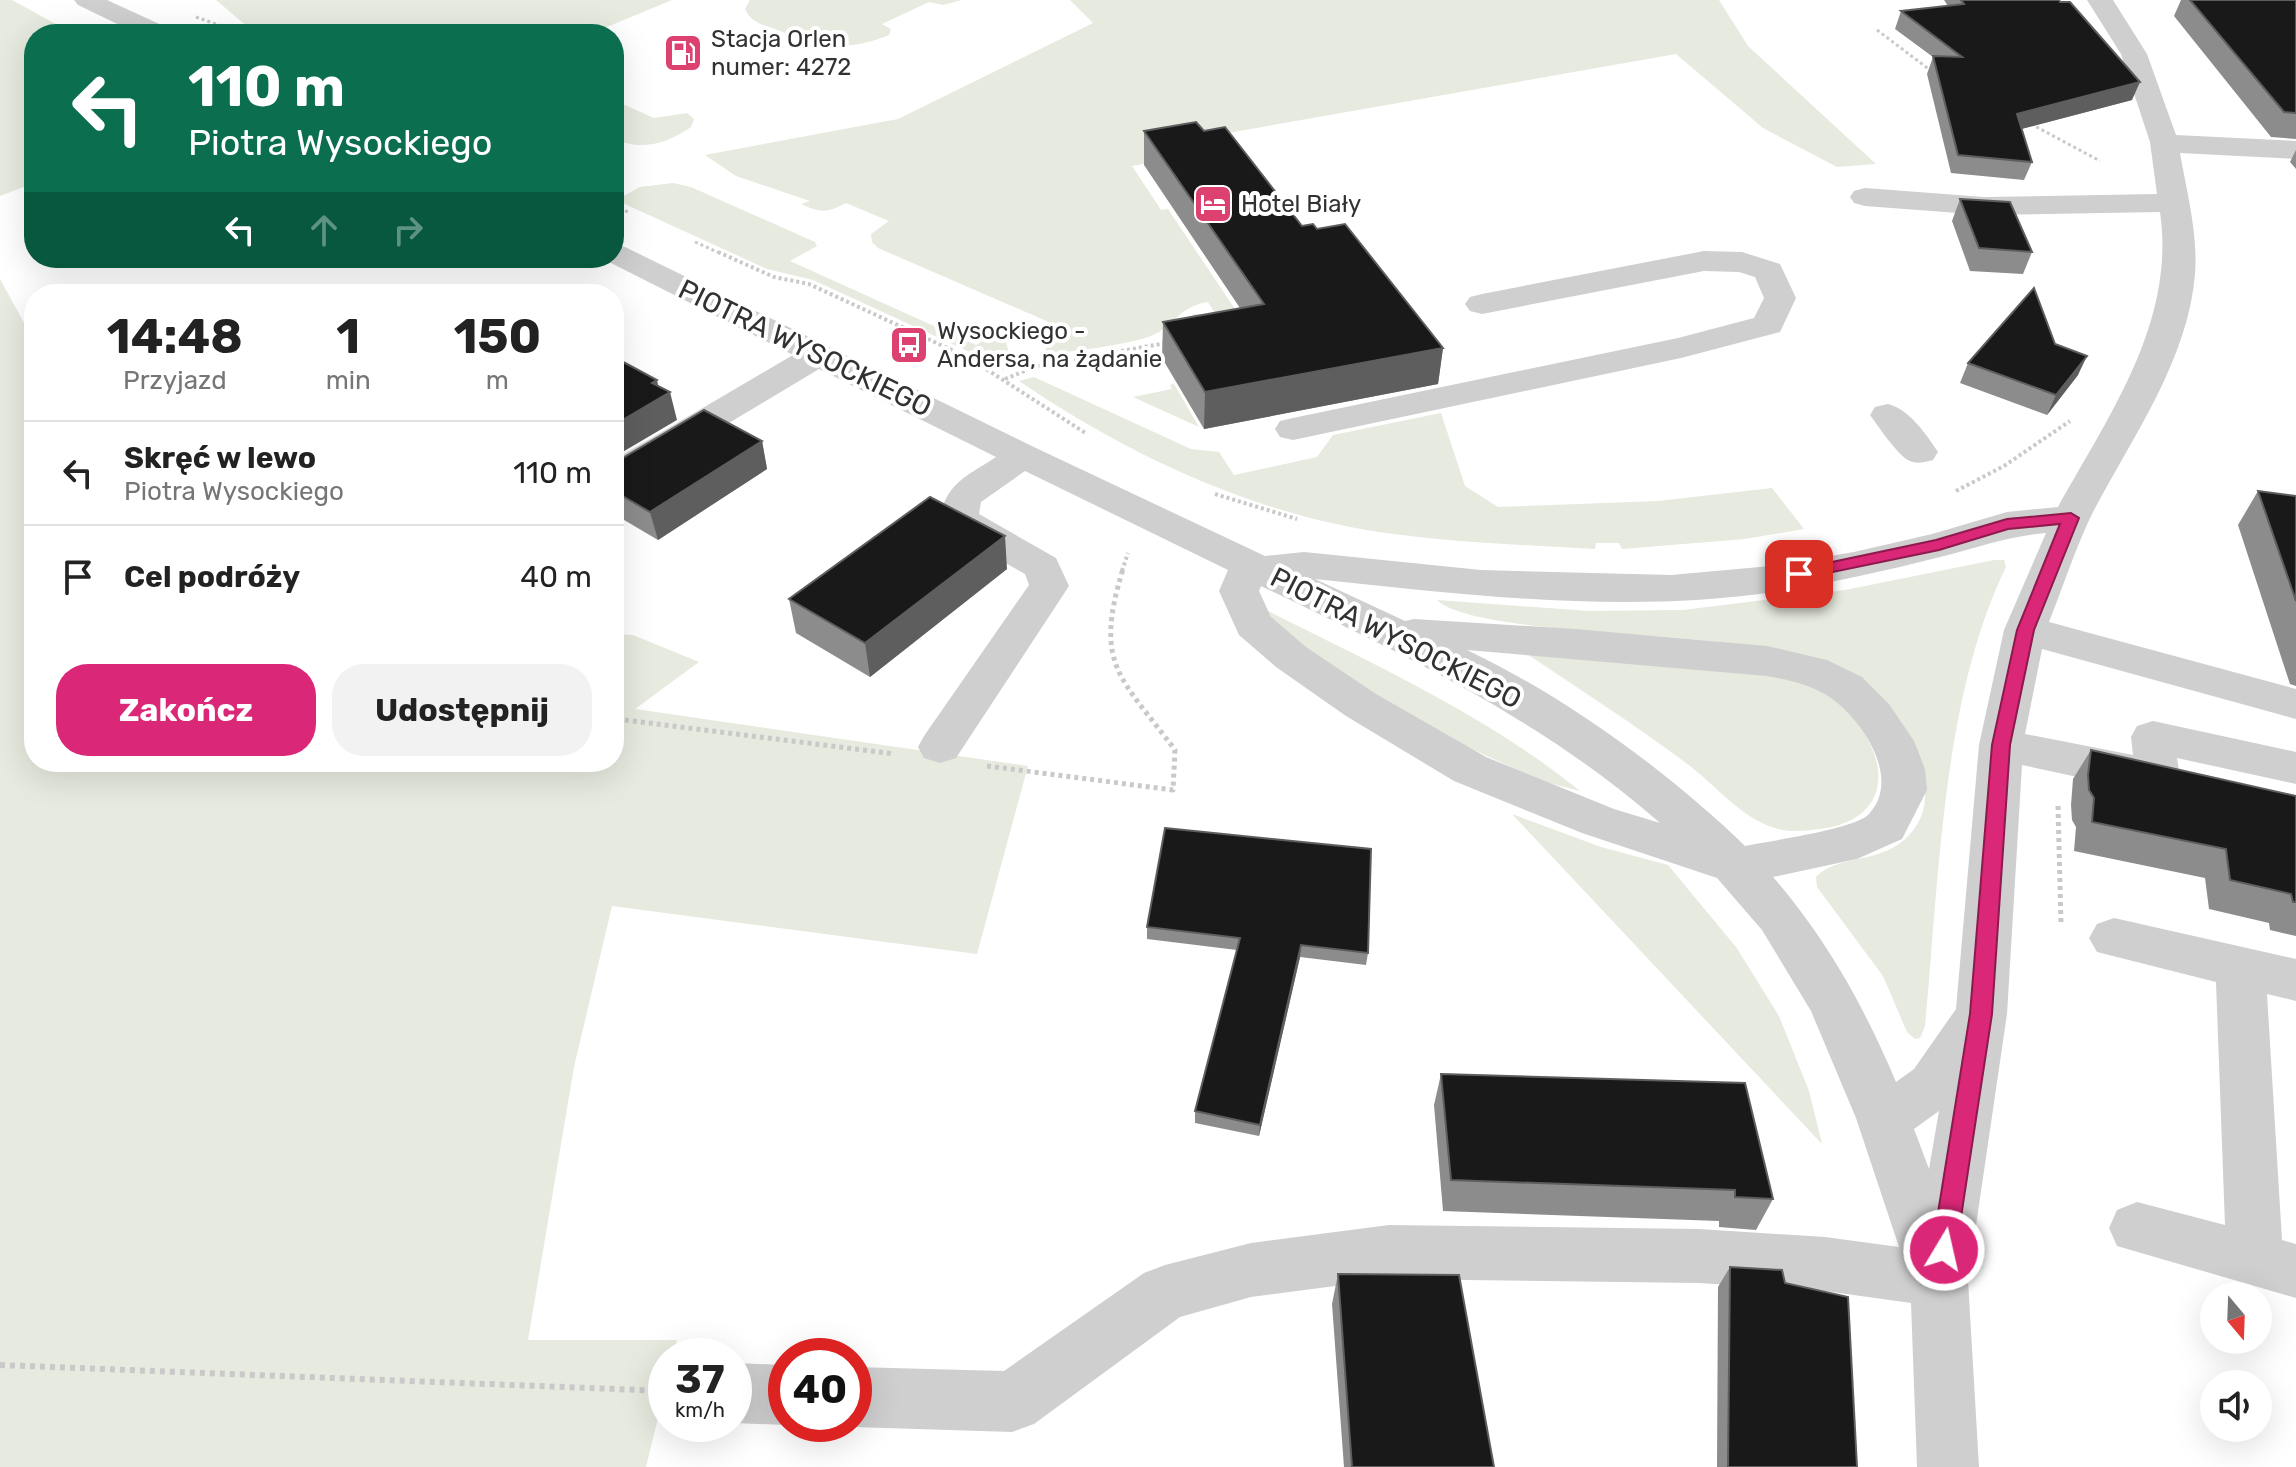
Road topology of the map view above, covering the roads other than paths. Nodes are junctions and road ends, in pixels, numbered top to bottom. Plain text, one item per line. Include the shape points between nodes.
1 (87, 0) edge
2 (2100, 0) edge
3 (138, 24) edge
4 (2164, 142) junction
5 (2296, 150) edge
6 (1865, 197) dead end
7 (2175, 203) junction
8 (624, 259) edge
9 (1482, 304) dead end
10 (818, 355) junction
11 (1888, 415) dead end
12 (1293, 429) dead end
13 (1920, 452) dead end
14 (1023, 456) junction
15 (624, 470) edge
16 (2071, 518) junction
17 (1256, 567) junction
18 (2025, 630) junction
19 (1396, 632) junction
20 (2296, 704) edge
21 (2001, 745) junction
22 (940, 747) dead end
23 (2296, 768) edge
24 (1737, 866) junction
25 (2114, 938) dead end
26 (2240, 967) junction
27 (2296, 980) edge
28 (1981, 1014) junction
29 (1884, 1121) junction
30 (2137, 1228) dead end
31 (2276, 1266) edge
32 (1939, 1280) junction
33 (872, 1398) edge
34 (1948, 1467) edge

1 - 3 street
2 - 4 street via 2134,54
4 - 5 street
4 - 7 street
6 - 7 street via 1984,206
7 - 16 street via 2179,273 2173,309 2150,373
8 - 10 street, PIOTRA WYSOCKIEGO
9 - 12 street via 1704,261 1742,262 1769,271 1780,298 1768,325
10 - 14 street, PIOTRA WYSOCKIEGO
10 - 15 street
11 - 13 street
14 - 17 street, PIOTRA WYSOCKIEGO
14 - 22 street via 963,497 960,514 967,525 1042,567 1049,586
16 - 17 street, PIOTRA WYSOCKIEGO via 2007,524 1854,565 1671,588 1481,583 1304,565
16 - 18 street
17 - 19 street, PIOTRA WYSOCKIEGO
17 - 24 street via 1244,576 1239,591 1254,625 1361,705 1470,769 1598,821
18 - 20 street
18 - 21 street
19 - 24 street, PIOTRA WYSOCKIEGO via 1507,691 1602,754
19 - 24 street via 1767,661 1812,670 1847,688 1892,741 1903,769 1904,790 1886,827 1857,841
21 - 23 street via 2157,777 2153,737
21 - 28 street
24 - 29 street, PIOTRA WYSOCKIEGO via 1813,966
25 - 26 street
26 - 27 street
26 - 31 street
28 - 29 street via 1933,1085
28 - 32 street
29 - 32 street, PIOTRA WYSOCKIEGO
30 - 31 street
32 - 33 street via 1825,1264 1699,1256 1389,1252 1251,1270 1165,1293 1012,1402
32 - 34 street

